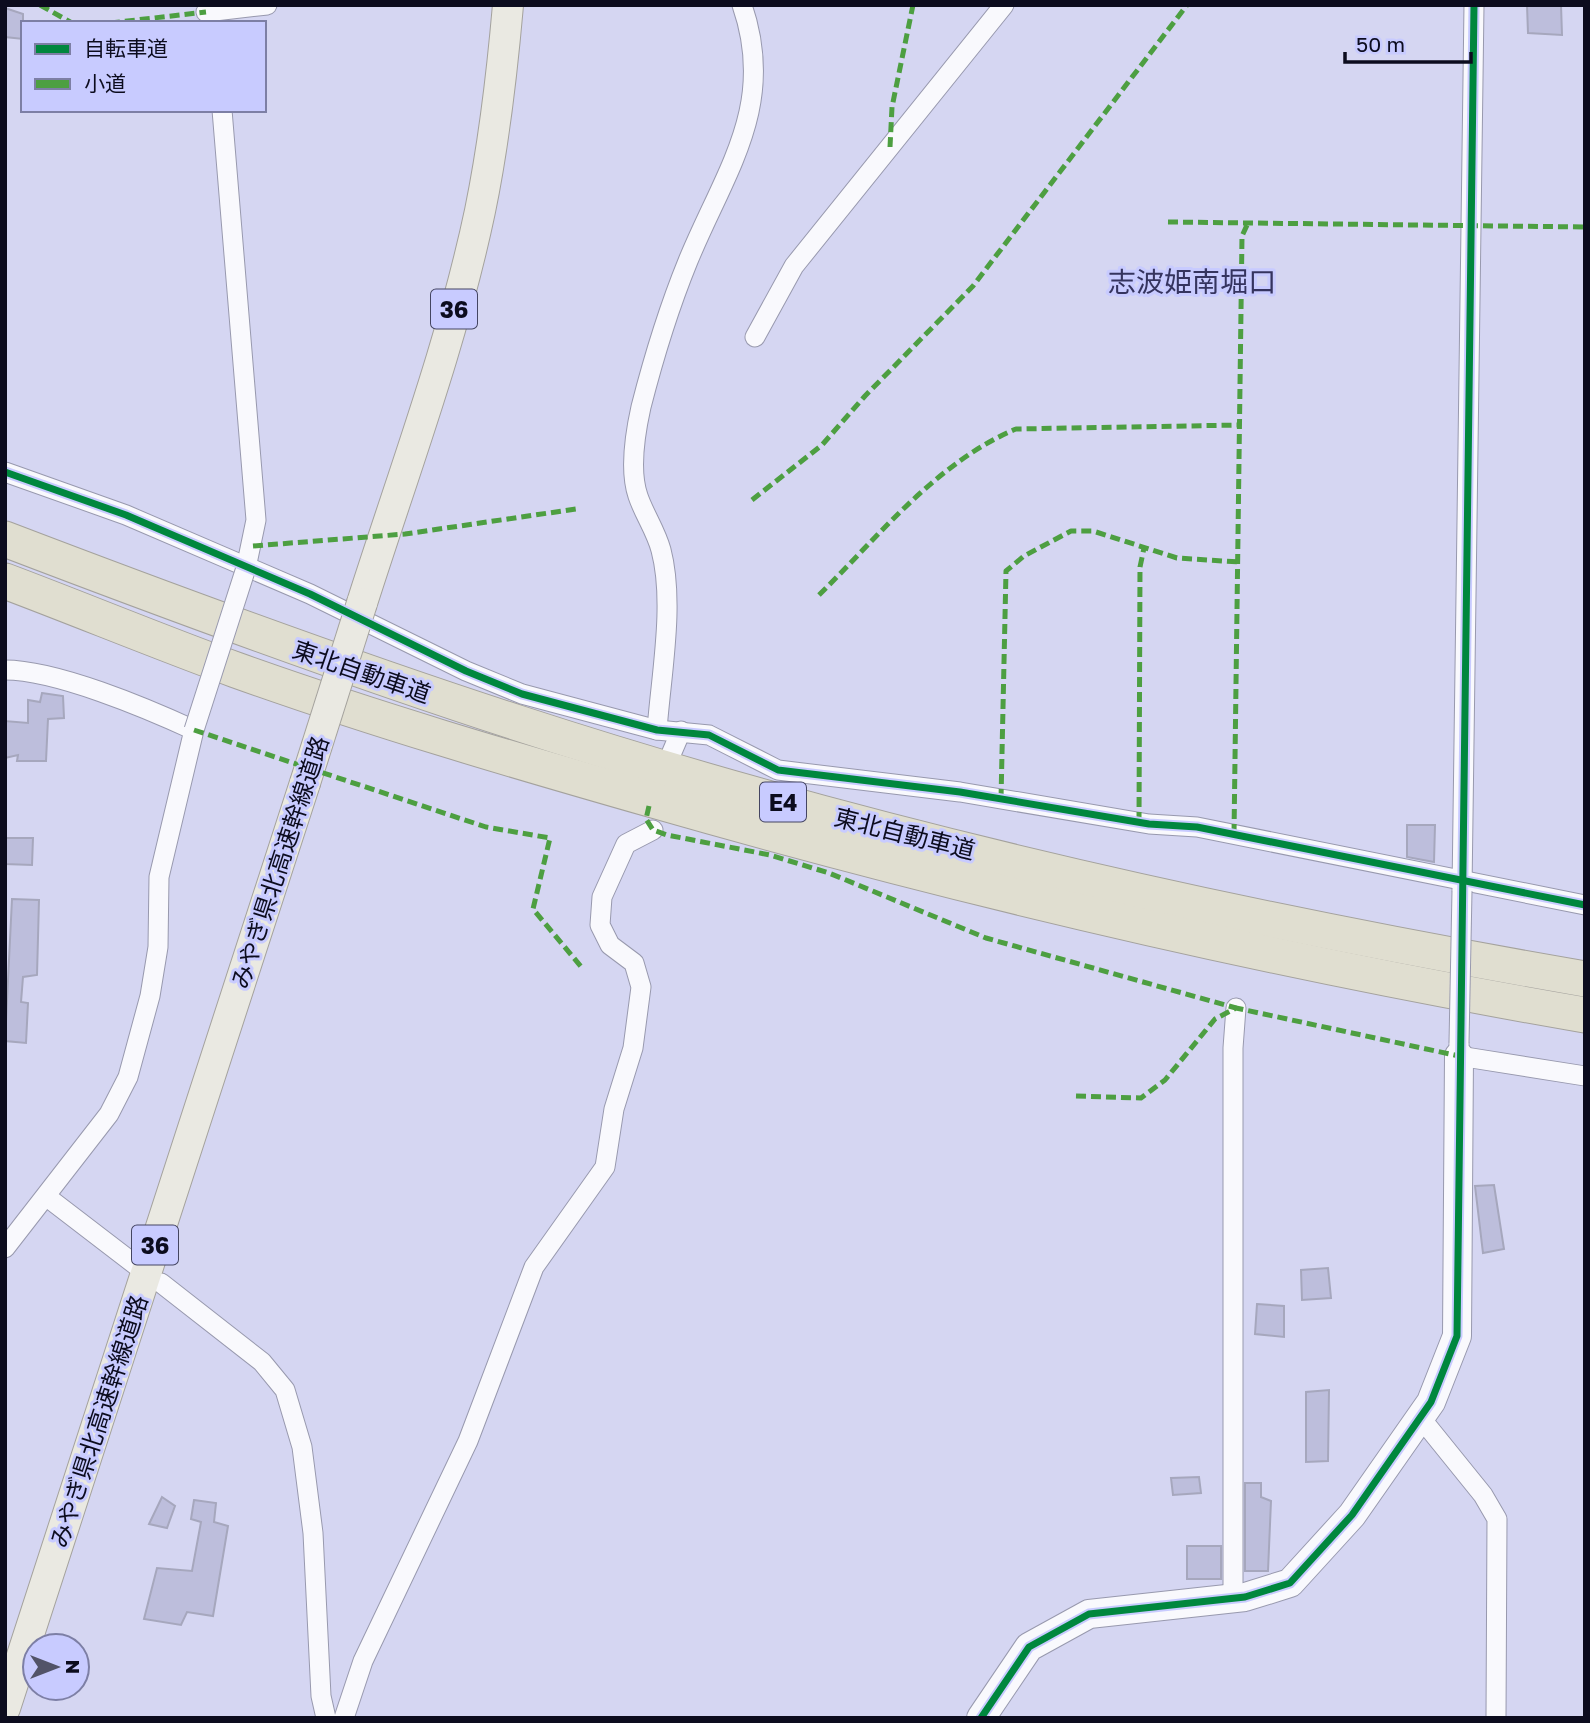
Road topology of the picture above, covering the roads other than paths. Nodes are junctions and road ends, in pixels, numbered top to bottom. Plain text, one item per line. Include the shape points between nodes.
1 (267, 5) edge
2 (508, 5) edge
3 (742, 5) edge
4 (1004, 5) edge
5 (1474, 5) edge
6 (207, 13) edge
7 (222, 112) edge
8 (755, 337) dead end
9 (5, 472) edge
10 (5, 539) edge
11 (246, 568) junction
12 (5, 581) edge
13 (5, 670) edge
14 (194, 730) junction
15 (657, 730) junction
16 (681, 731) junction
17 (672, 752) dead end
18 (653, 830) dead end
19 (1462, 885) junction
20 (1585, 905) edge
21 (1585, 979) edge
22 (1236, 1008) dead end
23 (1585, 1015) edge
24 (1459, 1049) junction
25 (1585, 1076) edge
26 (47, 1197) junction
27 (5, 1248) edge
28 (137, 1266) dead end
29 (161, 1283) dead end
30 (1420, 1417) junction
31 (1233, 1599) junction
32 (5, 1708) edge
33 (326, 1718) edge
34 (344, 1718) edge
35 (981, 1718) edge
36 (1496, 1718) edge

1 - 6 street
2 - 32 main road, みやぎ県北高速幹線道路 / 36, bridge via 492,145 476,229 443,348
3 - 15 street via 753,38 753,100 741,145 688,262 641,408 634,457 637,494 661,550 666,607
4 - 8 street via 794,266
5 - 19 street
7 - 11 street via 256,520
9 - 11 street via 127,515
10 - 21 highway, 東北自動車道 / E4 via 250,634 482,712 820,813 1135,889 1438,954
11 - 14 street, bridge
11 - 15 street via 522,694
12 - 23 highway, 東北自動車道 / E4 via 263,679 510,759 819,848 1128,923 1434,989
13 - 14 street via 29,670
14 - 26 street via 159,877 158,947 128,1077 109,1114
15 - 16 street
16 - 17 street
16 - 19 street via 709,735 778,770 1197,827
18 - 34 street via 626,844 602,897 600,925 610,945 634,963 641,987 633,1048 614,1109 605,1167 534,1267 468,1441 363,1661
19 - 20 street
19 - 24 street, bridge
22 - 31 street
24 - 25 street
24 - 30 street via 1457,1336 1431,1402
26 - 27 street
26 - 28 street
29 - 33 street via 262,1362 285,1390 302,1447
30 - 31 street via 1352,1515 1290,1583
30 - 36 street via 1497,1519
31 - 35 street via 1089,1614 1028,1647

